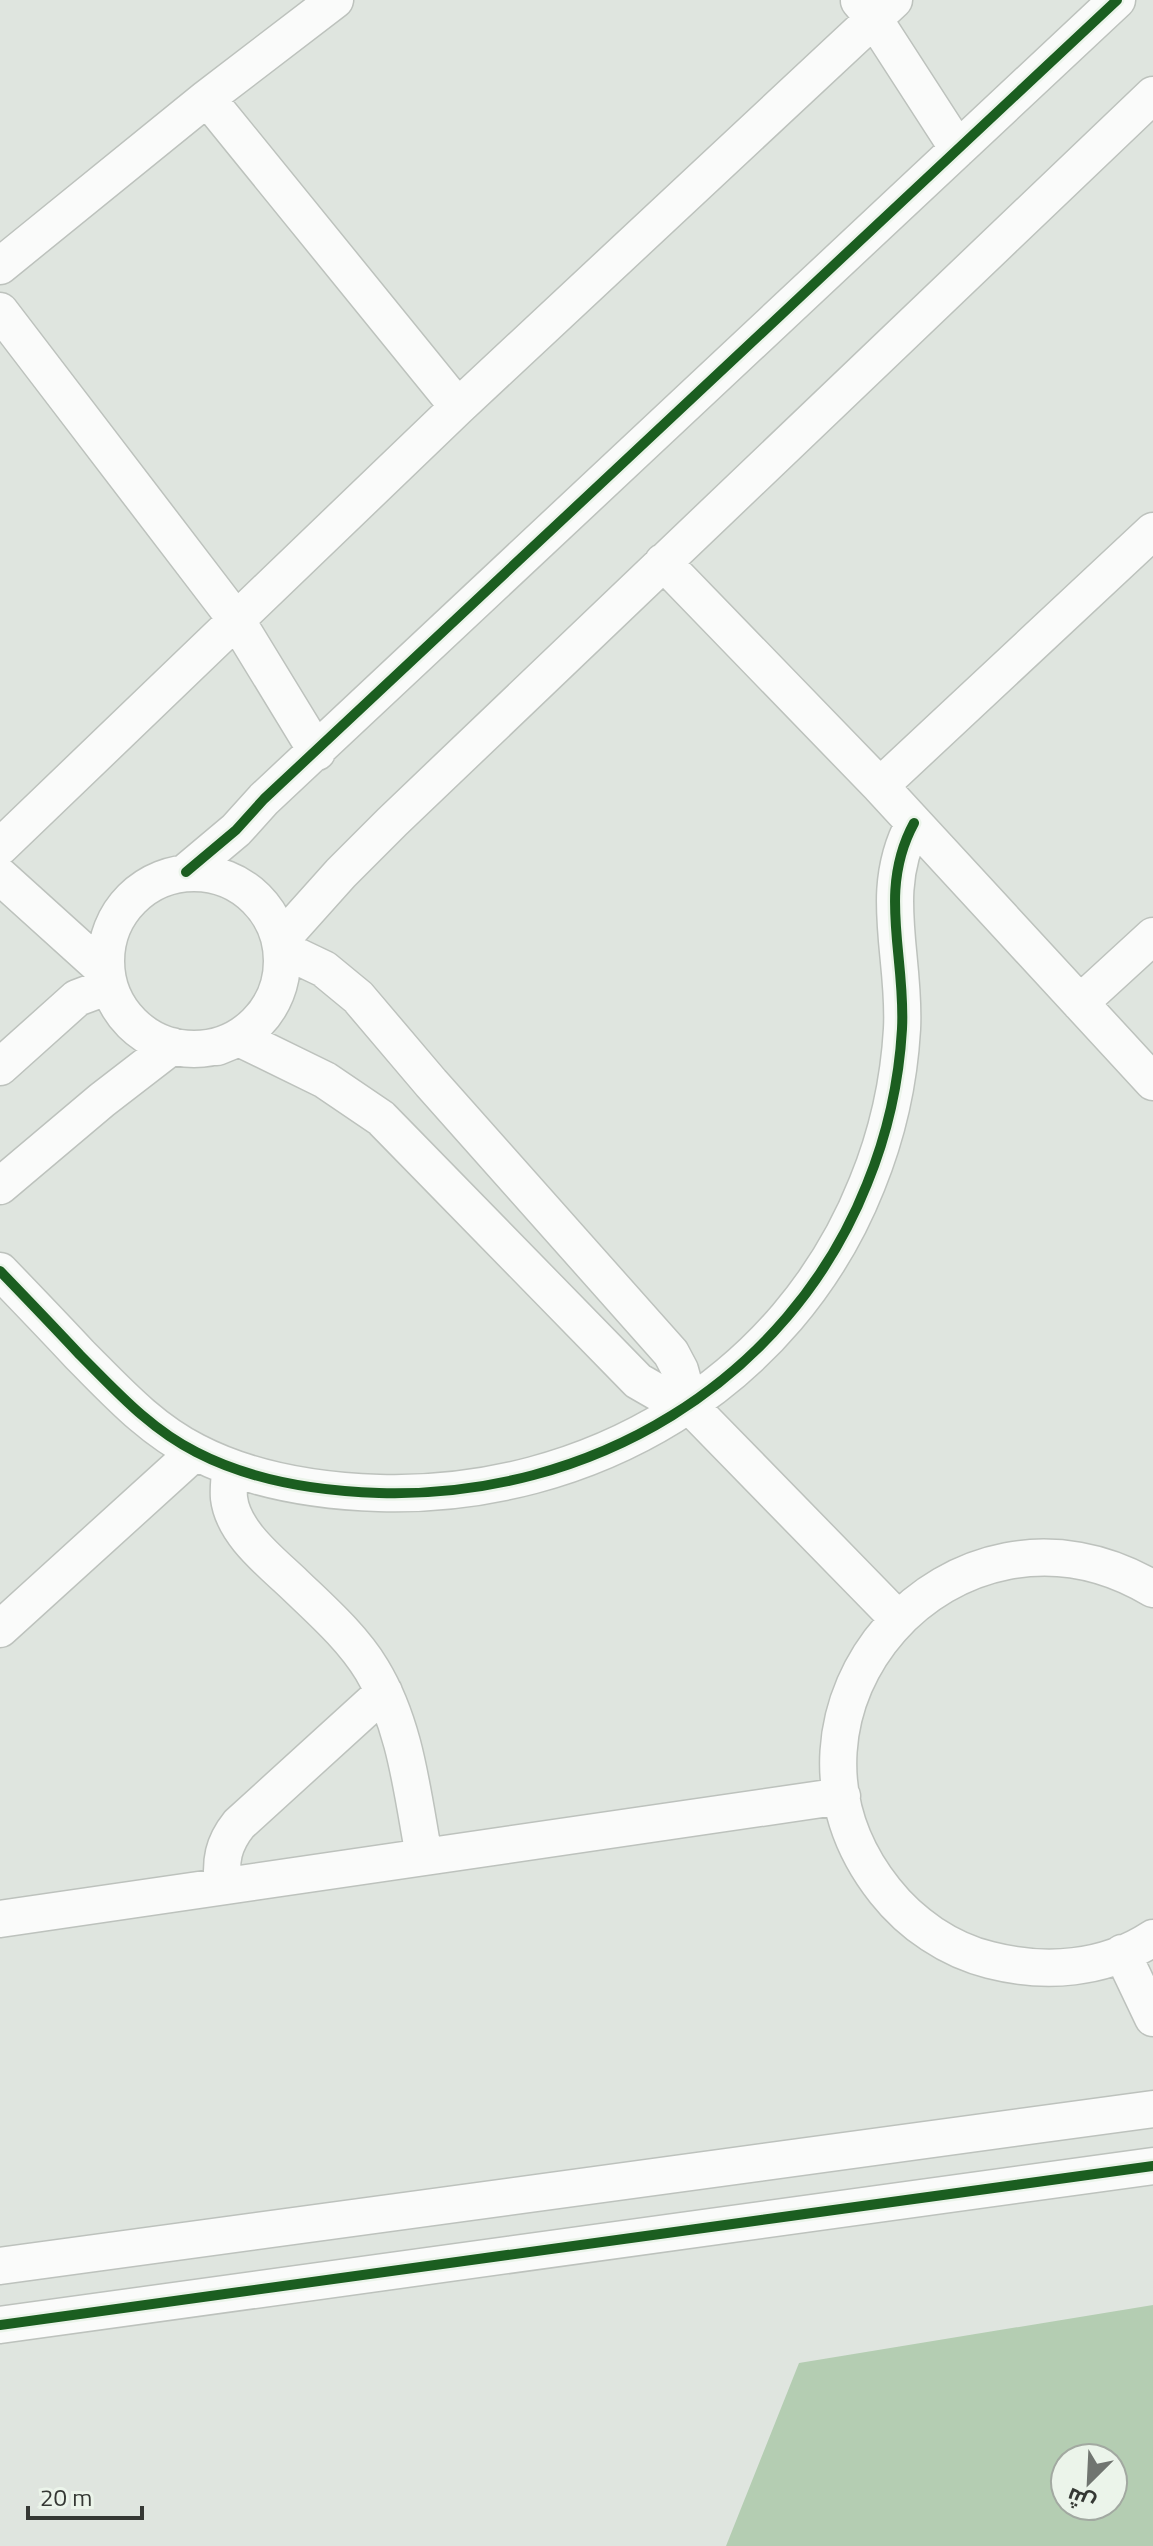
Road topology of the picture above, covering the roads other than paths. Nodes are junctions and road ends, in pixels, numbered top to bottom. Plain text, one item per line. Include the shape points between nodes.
1 (335, 0) edge
2 (1117, 0) edge
3 (876, 6) edge
4 (1153, 95) edge
5 (207, 98) junction
6 (958, 149) junction
7 (0, 266) edge
8 (0, 311) edge
9 (458, 407) junction
10 (1153, 531) edge
11 (663, 562) junction
12 (237, 621) junction
13 (317, 752) junction
14 (880, 786) junction
15 (914, 823) junction
16 (0, 847) edge
17 (186, 872) junction
18 (0, 876) edge
19 (1153, 936) edge
20 (282, 944) junction
21 (106, 978) junction
22 (1080, 1003) junction
23 (172, 1046) junction
24 (217, 1047) junction
25 (1146, 1066) edge
26 (0, 1067) edge
27 (0, 1186) edge
28 (0, 1271) edge
29 (690, 1406) junction
30 (195, 1452) junction
31 (230, 1467) junction
32 (1153, 1589) edge
33 (898, 1619) junction
34 (0, 1629) edge
35 (384, 1692) junction
36 (842, 1796) junction
37 (424, 1856) junction
38 (223, 1886) junction
39 (0, 1919) edge
40 (1138, 1946) edge
41 (1153, 2018) edge
42 (1153, 2109) edge
43 (1153, 2166) edge
44 (0, 2266) edge
45 (0, 2325) edge

1 - 5 street
2 - 6 street
3 - 6 street
3 - 9 street
4 - 11 street
5 - 7 street
5 - 9 street
6 - 13 street
8 - 12 street
9 - 12 street
10 - 14 street
11 - 14 street
11 - 20 street via 341,873
12 - 13 street
12 - 16 street
13 - 17 street
14 - 15 street
15 - 22 street
15 - 29 street via 902,848 893,904 902,1027 896,1080 867,1185 816,1280 782,1323 745,1362
17 - 20 street via 217,875 246,888 268,911
17 - 21 street via 160,879 120,911 109,935
18 - 21 street
19 - 22 street
20 - 24 street via 275,999 261,1020
20 - 29 street via 358,997 671,1353
21 - 23 street via 122,1013 144,1034
21 - 26 street
22 - 25 street
23 - 24 street
23 - 27 street
24 - 29 street via 239,1038 325,1080 381,1118 638,1381
28 - 30 street via 123,1399
29 - 31 street via 622,1444 569,1465 514,1481 458,1489 347,1492
29 - 33 street
30 - 31 street
30 - 34 street
31 - 35 street via 229,1500 244,1532 354,1645
32 - 33 street via 1078,1560 1012,1560 950,1580
33 - 36 street via 864,1665 846,1708 840,1742
35 - 37 street via 401,1733
35 - 38 street via 239,1824 221,1859
36 - 37 street
36 - 40 street via 872,1875 919,1926 949,1944 981,1958 1049,1968 1084,1965
37 - 38 street
38 - 39 street
40 - 41 street
42 - 44 street
43 - 45 street

